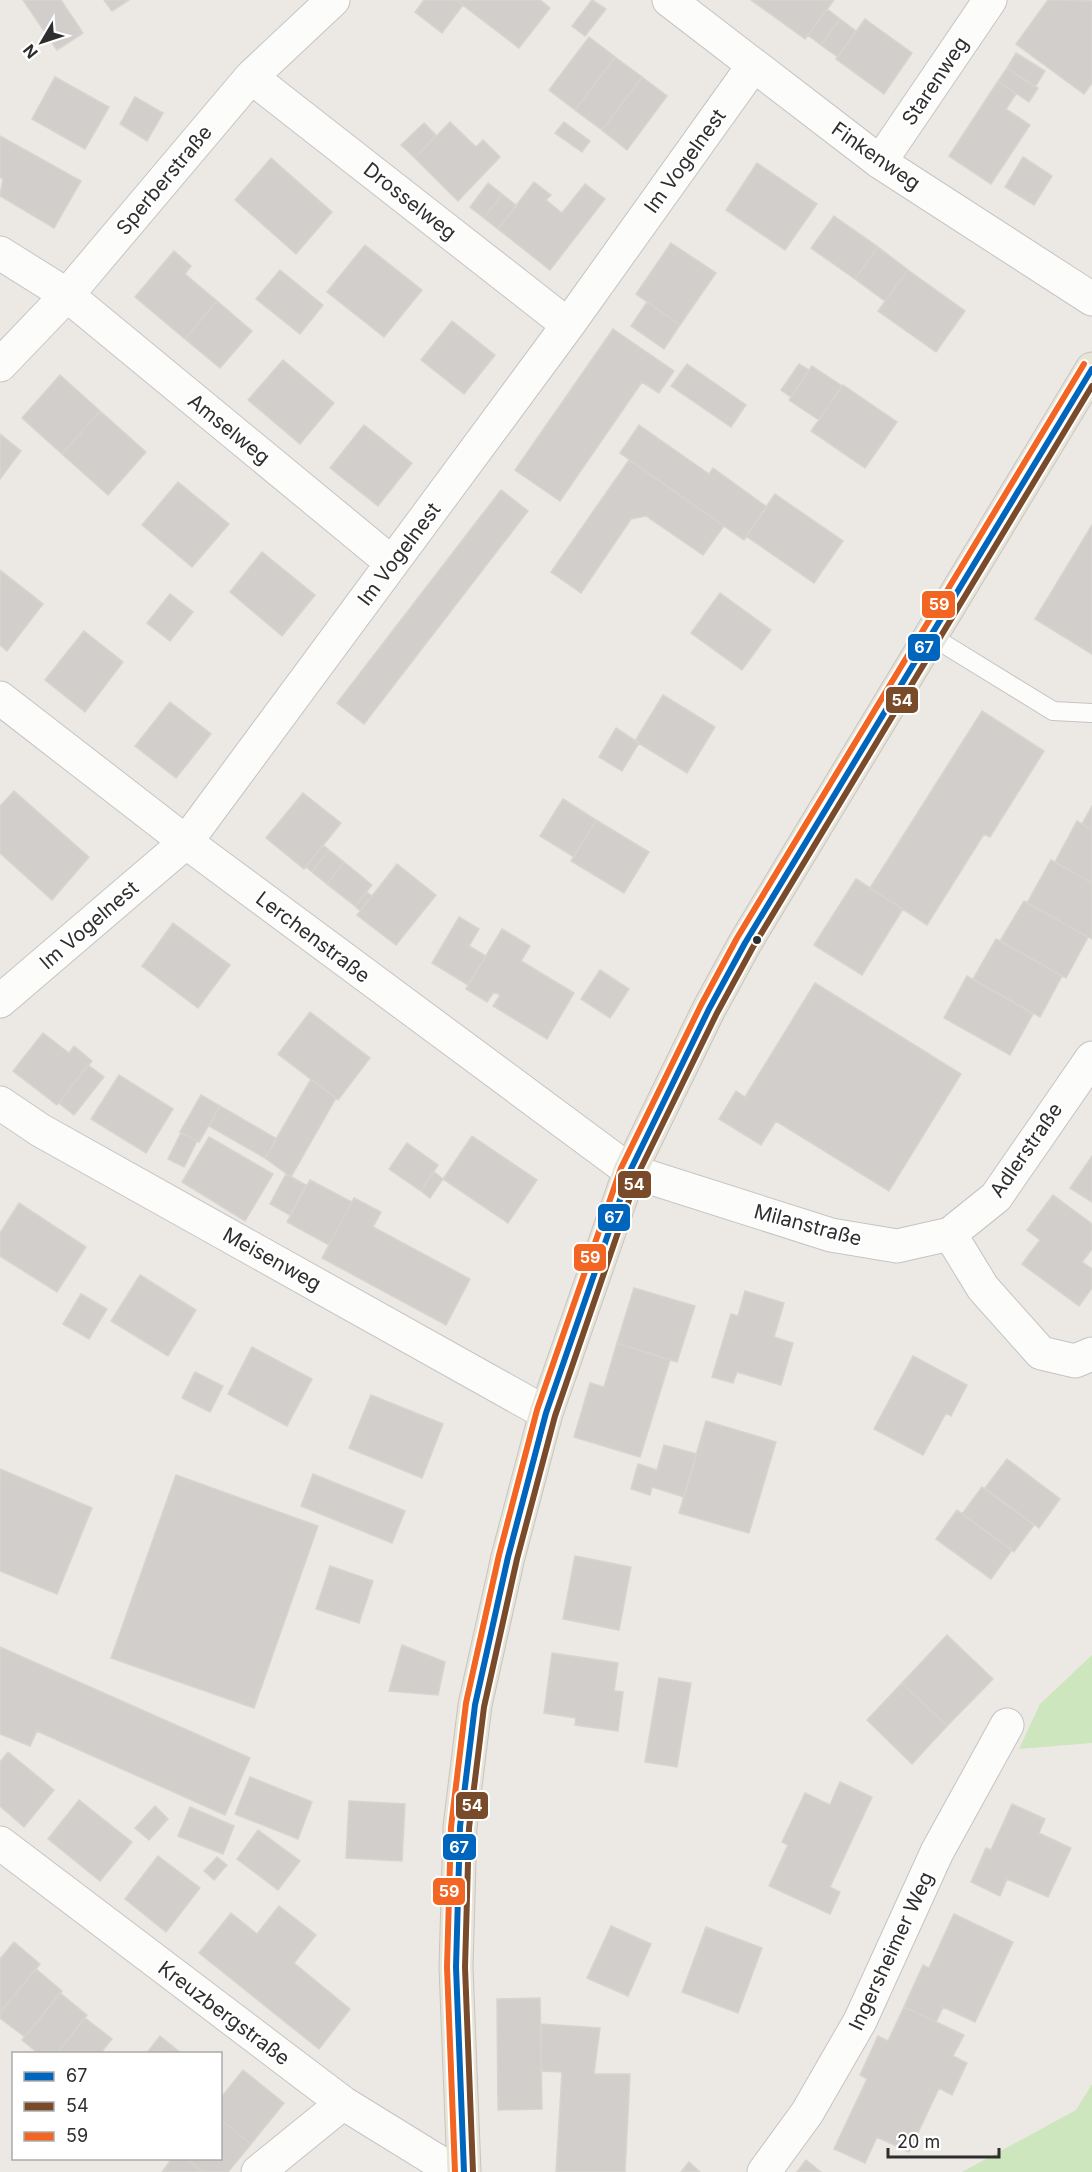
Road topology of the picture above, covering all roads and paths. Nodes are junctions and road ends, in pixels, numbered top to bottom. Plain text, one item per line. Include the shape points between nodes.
1 (333, 0) edge
2 (669, 0) edge
3 (990, 0) edge
4 (753, 66) junction
5 (251, 76) junction
6 (880, 162) junction
7 (0, 253) edge
8 (67, 295) junction
9 (1092, 299) edge
10 (568, 326) junction
11 (0, 365) edge
12 (1092, 369) edge
13 (392, 563) junction
14 (931, 636) junction
15 (0, 698) edge
16 (1092, 713) edge
17 (186, 842) junction
18 (0, 1001) edge
19 (1092, 1058) edge
20 (0, 1102) edge
21 (630, 1171) junction
22 (950, 1234) junction
23 (1083, 1358) edge
24 (546, 1413) junction
25 (1007, 1725) dead end
26 (0, 1844) edge
27 (343, 2103) junction
28 (258, 2172) edge
29 (455, 2172) edge
30 (464, 2172) edge
31 (764, 2172) edge

1 - 5 street, Sperberstraße
2 - 4 street, Finkenweg
3 - 6 street, Starenweg
4 - 6 street, Finkenweg
4 - 10 street, Im Vogelnest
5 - 8 street, Sperberstraße
5 - 10 street, Drosselweg
6 - 9 street, Finkenweg
7 - 8 street, Amselweg
8 - 11 street, Sperberstraße
8 - 13 street, Amselweg
10 - 13 street, Im Vogelnest
12 - 14 main road
13 - 17 street, Im Vogelnest
14 - 16 lane via 1053,711
14 - 21 main road via 745,943 708,1009
15 - 17 street, Lerchenstraße
17 - 18 street, Im Vogelnest
17 - 21 street, Lerchenstraße
19 - 22 street, Adlerstraße via 996,1197
20 - 24 street, Meisenweg via 40,1130
21 - 22 street, Milanstraße via 831,1235 897,1246
21 - 24 main road
22 - 23 street via 983,1288 1041,1353
24 - 30 main road via 475,1705 460,1827 456,1967
25 - 31 street, Ingersheimer Weg via 937,1852 860,2021 807,2113
26 - 27 street, Kreuzbergstraße
27 - 28 street
27 - 29 street, Kreuzbergstraße

